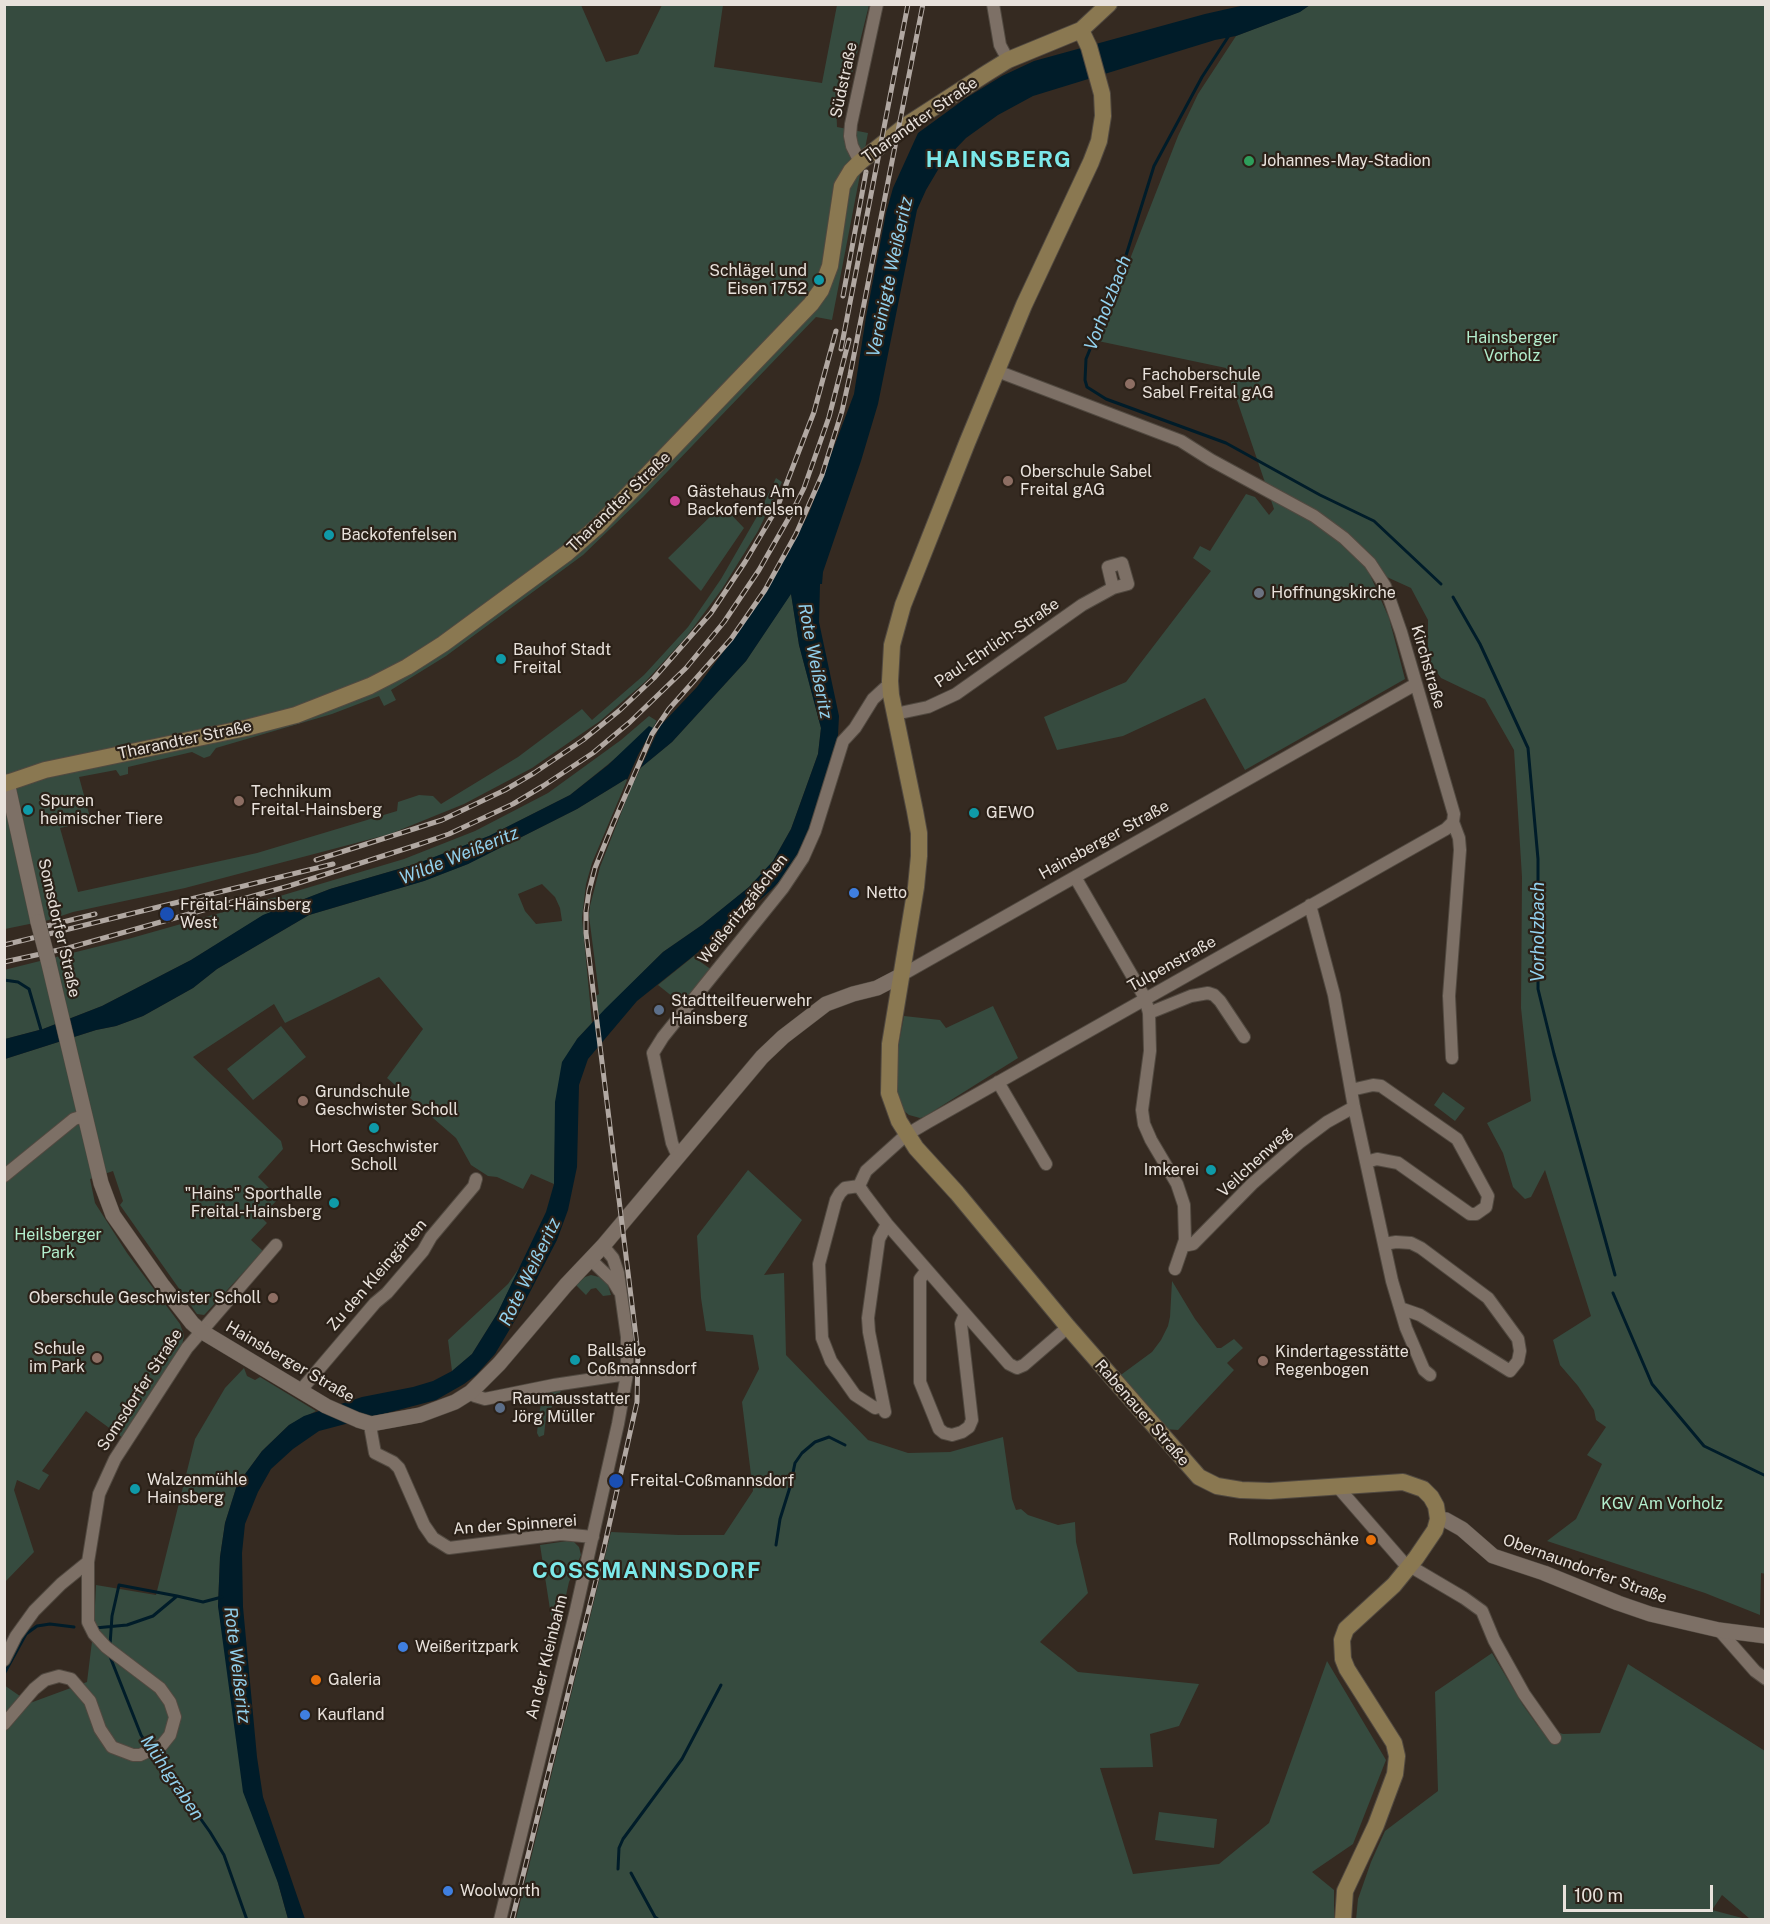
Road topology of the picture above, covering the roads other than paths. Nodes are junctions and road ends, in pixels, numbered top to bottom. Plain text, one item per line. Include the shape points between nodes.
1 (877, 4) edge
2 (993, 4) edge
3 (1109, 4) edge
4 (1081, 30) junction
5 (1008, 60) junction
6 (860, 162) junction
7 (997, 372) junction
8 (1113, 588) dead end
9 (1416, 684) junction
10 (890, 685) junction
11 (895, 714) junction
12 (6, 783) edge
13 (4, 815) edge
14 (1453, 822) junction
15 (18, 834) junction
16 (1075, 877) junction
17 (1310, 905) junction
18 (900, 976) junction
19 (1144, 999) junction
20 (1149, 1013) junction
21 (1244, 1037) dead end
22 (1452, 1059) dead end
23 (998, 1082) junction
24 (1351, 1090) junction
25 (1354, 1107) junction
26 (84, 1116) junction
27 (906, 1135) junction
28 (679, 1155) junction
29 (1366, 1162) junction
30 (1046, 1164) dead end
31 (4, 1176) edge
32 (476, 1179) dead end
33 (859, 1186) junction
34 (887, 1224) junction
35 (1185, 1240) junction
36 (1384, 1244) junction
37 (276, 1245) dead end
38 (603, 1246) junction
39 (591, 1260) junction
40 (1175, 1269) dead end
41 (927, 1270) junction
42 (621, 1295) junction
43 (1400, 1308) junction
44 (965, 1314) junction
45 (1068, 1328) junction
46 (201, 1331) junction
47 (627, 1374) junction
48 (1430, 1375) dead end
49 (301, 1390) junction
50 (471, 1392) junction
51 (365, 1422) junction
52 (1336, 1485) junction
53 (1438, 1519) junction
54 (592, 1538) junction
55 (88, 1562) junction
56 (1410, 1567) junction
57 (1719, 1630) junction
58 (1766, 1636) edge
59 (4, 1659) edge
60 (1766, 1679) edge
61 (4, 1724) edge
62 (1555, 1738) dead end
63 (500, 1920) edge
64 (1342, 1920) edge

1 - 6 street, Südstraße via 851,124 852,146
2 - 5 street via 1000,45
3 - 4 main road
4 - 5 main road, Tharandter Straße
4 - 7 main road, Rabenauer Straße via 1089,47 1103,107 1099,141
5 - 6 main road, Tharandter Straße via 905,126
6 - 12 main road, Tharandter Straße via 842,186 831,266 811,304 598,526 509,596 422,658 345,697 246,728 45,770
7 - 9 street, Kirchstraße via 1164,433 1314,516 1344,538 1370,563 1385,586
7 - 10 main road, Rabenauer Straße via 903,605 892,645
8 - 11 street, Paul-Ehrlich-Straße via 1082,605 956,694 928,707
9 - 14 street, Kirchstraße via 1454,814
9 - 16 street, Hainsberger Straße
10 - 11 main road, Rabenauer Straße
10 - 28 street, Weißeritzgäßchen via 873,699 843,741 803,858 653,1053 672,1143
11 - 18 main road, Rabenauer Straße via 919,844 916,887
12 - 15 street, Somsdorfer Straße
13 - 15 street, Somsdorfer Straße
14 - 17 street, Tulpenstraße
14 - 22 street, Kirchstraße via 1460,850 1449,996
15 - 26 street, Somsdorfer Straße, bridge
16 - 18 street, Hainsberger Straße
16 - 19 street
17 - 19 street, Tulpenstraße
17 - 24 street via 1334,995
18 - 27 main road, Rabenauer Straße via 888,1075 892,1103
18 - 28 street, Hainsberger Straße via 877,988 826,1004 805,1020 762,1057
19 - 20 street
19 - 23 street, Tulpenstraße
20 - 21 street via 1208,993 1220,1001
20 - 35 street via 1144,1124 1182,1196
23 - 27 street, Tulpenstraße
23 - 30 street
24 - 25 street
24 - 29 street via 1381,1086 1457,1139 1488,1196 1486,1207 1470,1214 1398,1163 1377,1159
25 - 29 street
25 - 35 street, Veilchenweg via 1291,1149 1193,1244 1188,1245
26 - 31 street via 74,1119
26 - 46 street, Somsdorfer Straße via 113,1215 163,1286
27 - 33 street, Tulpenstraße via 866,1171
27 - 45 main road, Rabenauer Straße
28 - 38 street, Hainsberger Straße
29 - 36 street
32 - 49 street, Zu den Kleingärten via 419,1256
33 - 34 street
33 - 34 street via 840,1192 819,1264 822,1338 831,1361 855,1395 875,1408 884,1409 868,1318 879,1239
34 - 41 street
35 - 40 street
36 - 43 street
36 - 43 street via 1411,1243 1421,1248 1488,1298 1518,1339 1518,1361 1510,1371 1420,1315
37 - 46 street
38 - 39 street
38 - 42 street, An der Kleinbahn via 613,1258
39 - 42 street, An der Kleinbahn via 613,1281
39 - 50 street
41 - 44 street
41 - 44 street via 920,1279 920,1382 939,1429 952,1435 969,1427 972,1420 961,1324
42 - 47 street, An der Kleinbahn
43 - 48 street via 1424,1370
44 - 45 street via 1017,1368
45 - 52 main road, Rabenauer Straße via 1199,1477 1217,1486 1241,1490
46 - 49 street, Hainsberger Straße
46 - 55 street, Somsdorfer Straße via 109,1471 99,1494
47 - 50 street via 485,1399
47 - 54 street, An der Kleinbahn
49 - 51 street, Hainsberger Straße via 326,1406
50 - 51 street via 420,1415
51 - 54 street, An der Spinnerei via 375,1453 399,1468 424,1525 433,1538 449,1548 561,1534
52 - 53 main road, Rabenauer Straße via 1393,1481 1414,1484 1431,1497
52 - 56 street
53 - 56 main road
53 - 57 street, Obernaundorfer Straße via 1462,1529 1493,1556 1650,1614
54 - 63 street, An der Kleinbahn
55 - 59 street via 34,1611
55 - 61 street, Somsdorfer Straße via 88,1622 111,1650 160,1688 175,1718 170,1735 147,1753 133,1755 112,1747 100,1729 90,1701 71,1679 59,1676 34,1689
56 - 62 street via 1482,1611 1524,1694
56 - 64 main road via 1346,1629 1342,1640 1347,1669 1394,1743 1397,1756 1395,1774 1376,1825 1345,1891
57 - 58 street, Obernaundorfer Straße
57 - 60 street

